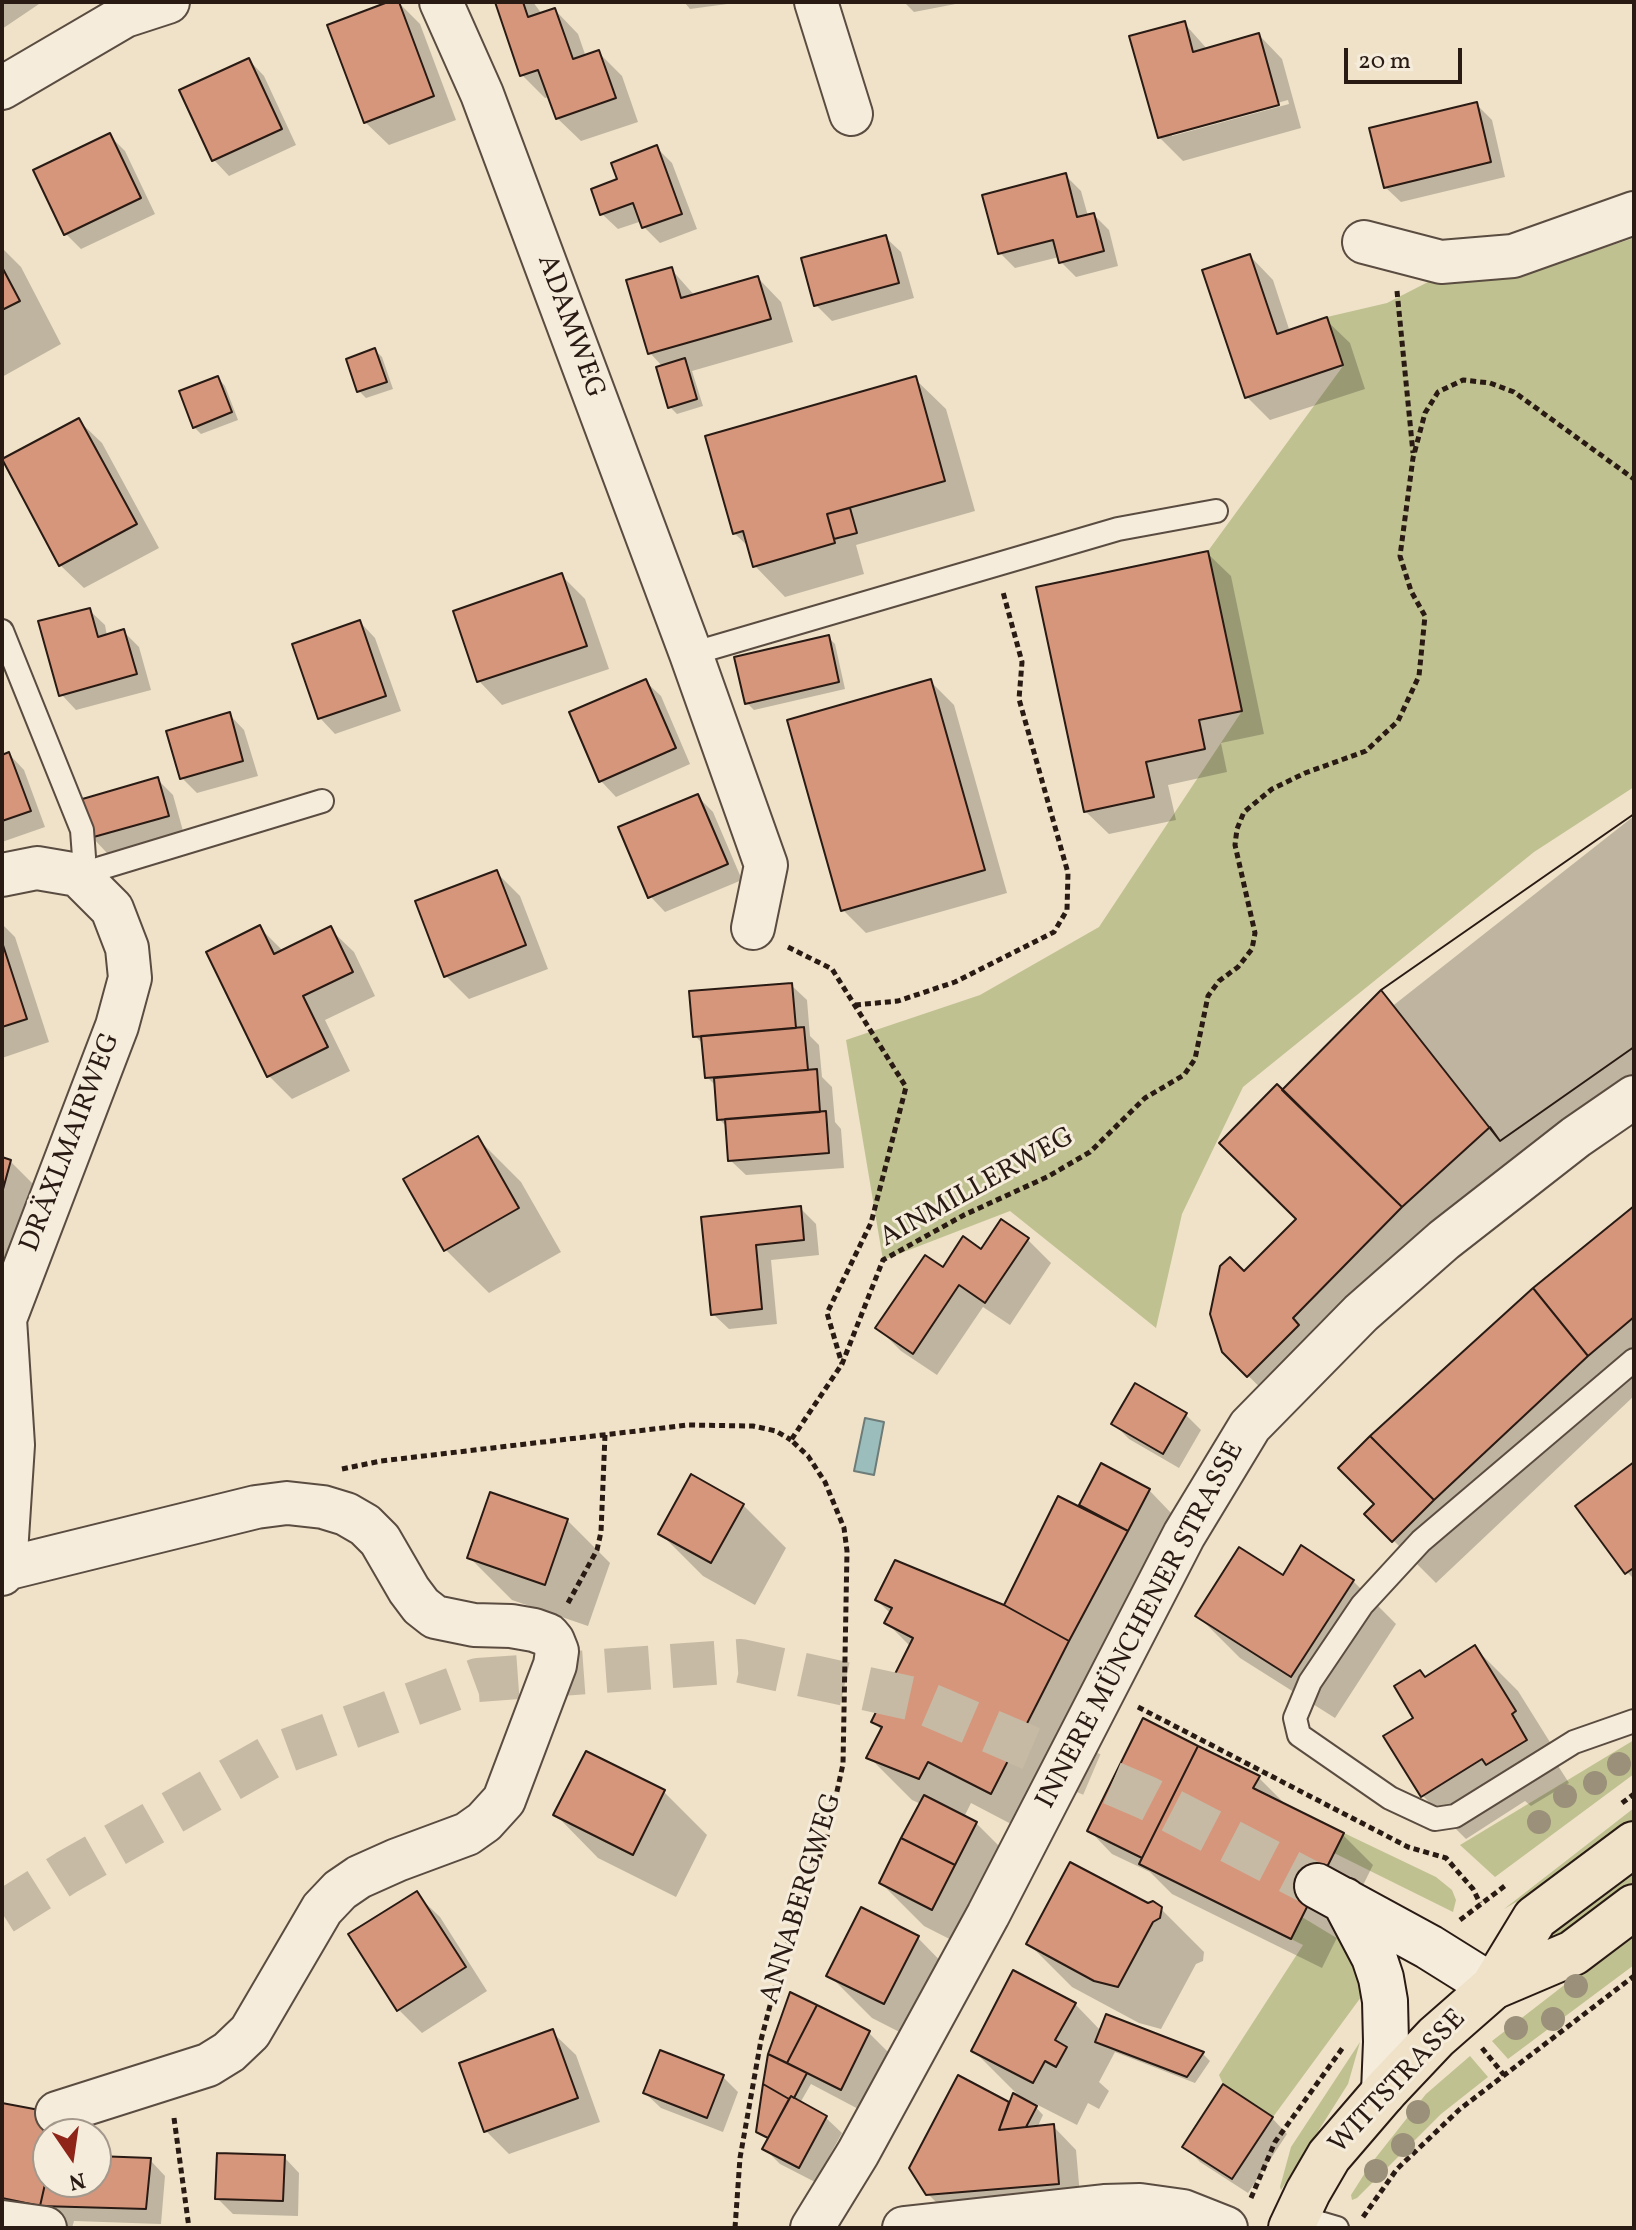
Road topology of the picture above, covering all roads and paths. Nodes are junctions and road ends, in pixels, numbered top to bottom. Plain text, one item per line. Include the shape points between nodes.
1 (168, 2) edge
2 (441, 2) edge
3 (816, 2) edge
4 (120, 9) edge
5 (2, 88) edge
6 (851, 114) dead end
7 (1634, 213) edge
8 (1364, 242) joint
9 (1413, 458) junction
10 (1634, 479) edge
11 (1216, 511) dead end
12 (996, 565) junction
13 (2, 631) edge
14 (691, 654) junction
15 (322, 801) dead end
16 (2, 875) edge
17 (78, 875) junction
18 (753, 928) joint
19 (855, 1005) junction
20 (1634, 1097) edge
21 (1634, 1360) edge
22 (842, 1364) junction
23 (605, 1435) junction
24 (791, 1440) junction
25 (337, 1470) dead end
26 (3, 1571) edge
27 (548, 1635) junction
28 (1105, 1690) junction
29 (1634, 1721) edge
30 (1634, 1844) edge
31 (1480, 1903) dead end
32 (1634, 1907) edge
33 (1634, 1976) edge
34 (1493, 1987) junction
35 (1352, 2034) dead end
36 (169, 2076) junction
37 (1384, 2092) junction
38 (57, 2113) dead end
39 (1238, 2214) edge
40 (2, 2222) edge
41 (1294, 2222) edge
42 (45, 2228) edge
43 (189, 2228) edge
44 (735, 2228) edge
45 (812, 2228) edge
46 (904, 2228) edge
47 (1337, 2228) edge
48 (1356, 2228) edge

1 - 4 street
2 - 14 street, ADAMWEG via 482,94
3 - 6 street
4 - 5 street
7 - 8 street via 1513,256 1441,262
8 - 9 path via 1397,288
9 - 10 path, AINMILLERWEG via 1425,413 1438,392 1463,380 1514,392
9 - 22 path, AINMILLERWEG via 1400,556 1425,616 1419,676 1398,721 1366,751 1272,789 1244,812 1235,845 1255,933 1252,949 1208,996 1195,1059 1184,1075 1145,1098 1090,1152 883,1260
11 - 12 lane via 1118,529
12 - 14 lane
12 - 19 path via 1022,662 1019,699 1068,873 1067,910 1054,932 955,982 898,1001
13 - 17 lane via 82,830 84,857
14 - 18 street, ADAMWEG via 766,865
15 - 17 lane
16 - 17 street via 37,868
17 - 26 street, DRÄXLMAIRWEG via 112,909 127,948 130,978 117,1026 5,1319 13,1445
18 - 19 path via 832,969
19 - 22 path via 906,1087 871,1223 827,1313
20 - 28 street, INNERE MÜNCHENER STRASSE via 1432,1251 1361,1313 1250,1426 1184,1535
21 - 29 lane via 1421,1541 1362,1605 1310,1682 1295,1718 1299,1735 1390,1798 1435,1819 1455,1816 1574,1742
22 - 24 path
23 - 24 path, ANNABERGWEG via 688,1425 753,1426
23 - 25 path, ANNABERGWEG
23 - 27 path via 597,1550
24 - 44 path, ANNABERGWEG via 825,1482 844,1528 843,1764 827,1837 783,1956 761,2040 742,2144
26 - 27 street via 256,1507 299,1504 346,1514 365,1525 421,1606 435,1617
27 - 36 street via 557,1651 555,1665 504,1800 467,1834 397,1860 340,1890 322,1909 250,2032 208,2065
28 - 31 path via 1408,1847 1446,1858
28 - 45 street, INNERE MÜNCHENER STRASSE via 988,1915
30 - 34 main road, WITTSTRASSE via 1535,1918
32 - 34 main road, WITTSTRASSE via 1573,1953
33 - 48 path via 1460,2109 1397,2169
34 - 37 main road, WITTSTRASSE
34 - 37 main road via 1331,1893 1374,1957 1381,1978
35 - 39 path via 1275,2142
36 - 38 street
36 - 43 path
37 - 41 main road, WITTSTRASSE via 1329,2156
39 - 46 street via 1104,2206
40 - 42 street
41 - 47 lane

